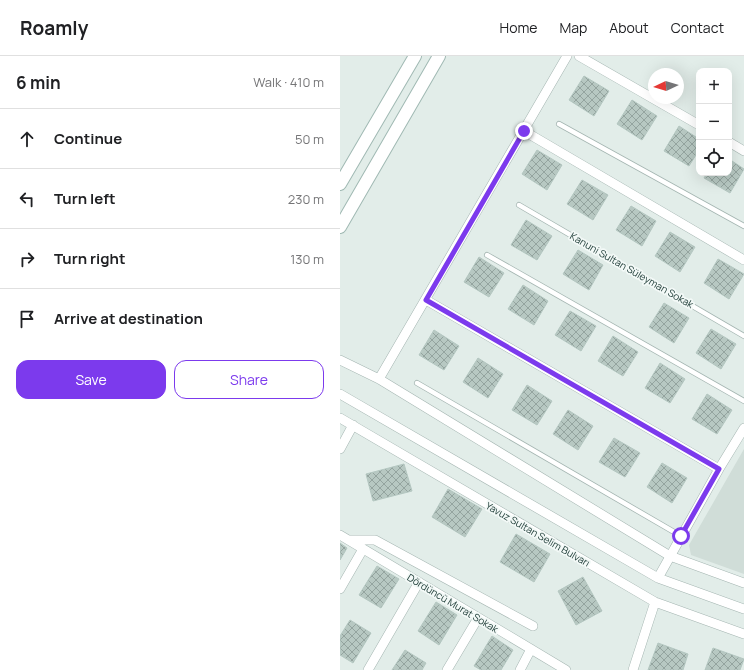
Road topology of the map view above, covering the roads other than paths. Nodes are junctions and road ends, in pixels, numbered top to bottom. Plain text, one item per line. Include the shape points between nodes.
1 (415, 56) edge
2 (439, 56) edge
3 (568, 56) edge
4 (579, 56) edge
5 (696, 123) edge
6 (559, 124) dead end
7 (524, 131) junction
8 (732, 144) edge
9 (744, 151) edge
10 (340, 184) edge
11 (519, 205) dead end
12 (744, 226) edge
13 (340, 227) edge
14 (487, 255) dead end
15 (744, 260) edge
16 (426, 300) junction
17 (744, 336) edge
18 (340, 360) edge
19 (379, 379) junction
20 (417, 383) dead end
21 (340, 394) edge
22 (744, 401) edge
23 (340, 418) edge
24 (353, 425) junction
25 (744, 428) edge
26 (741, 438) edge
27 (340, 449) edge
28 (719, 469) junction
29 (681, 536) junction
30 (344, 537) edge
31 (363, 549) junction
32 (670, 556) junction
33 (658, 578) junction
34 (419, 582) junction
35 (744, 583) edge
36 (456, 584) junction
37 (340, 589) edge
38 (446, 598) junction
39 (655, 602) junction
40 (744, 609) edge
41 (478, 618) junction
42 (533, 626) dead end
43 (744, 634) edge
44 (531, 649) junction
45 (368, 670) edge
46 (447, 670) edge
47 (520, 670) edge
48 (566, 670) edge
49 (633, 670) edge

1 - 10 street
2 - 13 street
3 - 7 street
4 - 5 street
6 - 12 lane
7 - 15 street
7 - 16 street
8 - 9 street
11 - 17 lane, Kanuni Sultan Süleyman Sokak
14 - 22 lane
16 - 19 street
16 - 28 street
18 - 19 street
19 - 32 street
20 - 29 lane
21 - 33 street
23 - 24 street, Yavuz Sultan Selim Bulvarı
24 - 27 street
24 - 39 street, Yavuz Sultan Selim Bulvarı
25 - 26 street
26 - 28 street
28 - 29 street
29 - 32 street
30 - 31 street, Dördüncü Murat Sokak
30 - 36 street via 375,540
31 - 34 street, Dördüncü Murat Sokak
31 - 37 street
32 - 33 street
32 - 35 street
33 - 40 street
34 - 38 street, Dördüncü Murat Sokak
34 - 45 street
36 - 38 street
36 - 42 street
38 - 41 street, Dördüncü Murat Sokak
39 - 43 street, Yavuz Sultan Selim Bulvarı
39 - 49 street
41 - 44 street, Dördüncü Murat Sokak
41 - 46 street
44 - 47 street
44 - 48 street, Dördüncü Murat Sokak

